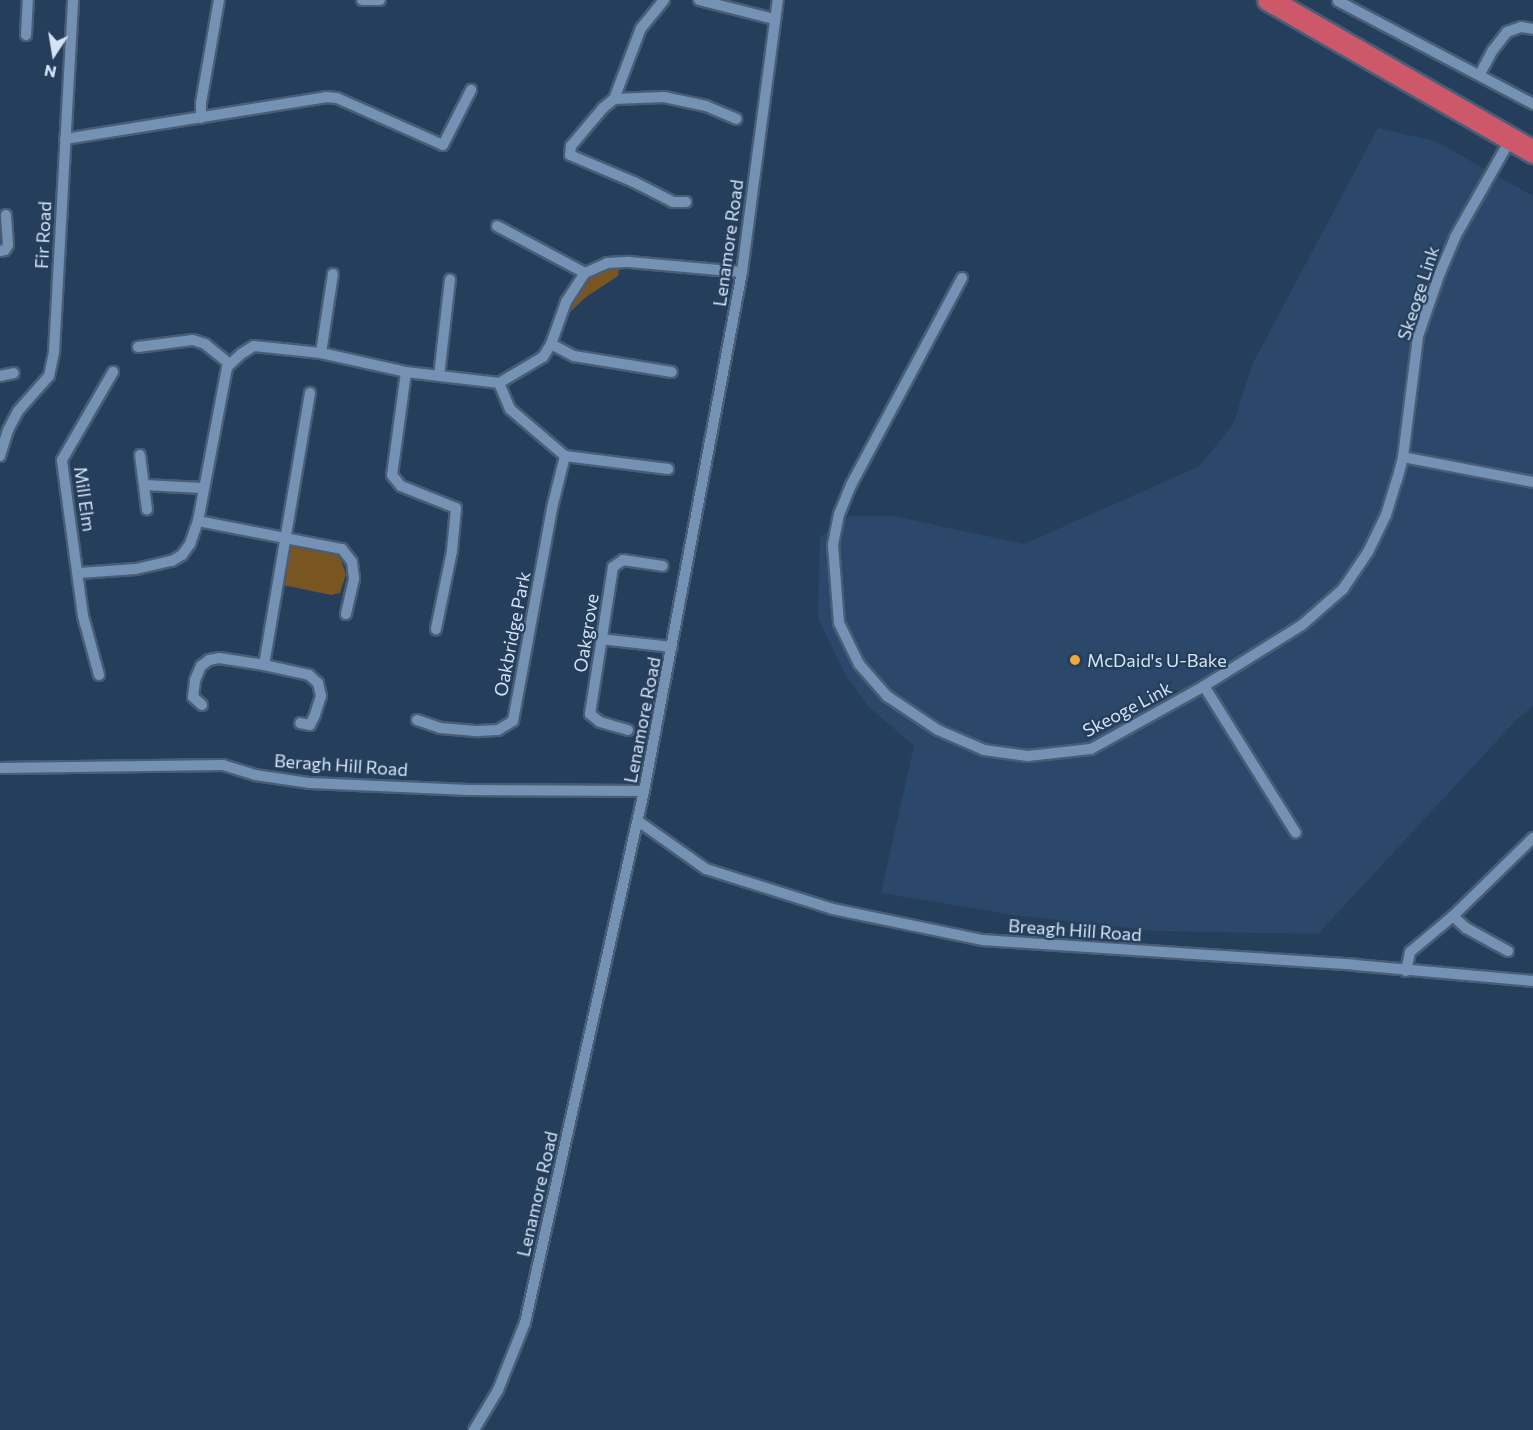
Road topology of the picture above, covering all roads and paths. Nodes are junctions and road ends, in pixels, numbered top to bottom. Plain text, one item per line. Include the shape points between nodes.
1 (28, 0) edge
2 (73, 0) edge
3 (219, 0) edge
4 (362, 0) edge
5 (380, 0) edge
6 (664, 0) edge
7 (699, 0) edge
8 (778, 0) edge
9 (1269, 0) edge
10 (1338, 2) dead end
11 (774, 19) junction
12 (1533, 29) edge
13 (26, 35) dead end
14 (1480, 74) junction
15 (471, 90) dead end
16 (614, 99) junction
17 (1533, 104) edge
18 (201, 118) junction
19 (736, 119) dead end
20 (65, 139) junction
21 (1510, 140) junction
22 (1533, 152) edge
23 (686, 202) dead end
24 (6, 215) dead end
25 (497, 226) dead end
26 (0, 250) edge
27 (742, 272) junction
28 (585, 273) junction
29 (333, 274) dead end
30 (962, 278) dead end
31 (450, 280) dead end
32 (551, 344) junction
33 (138, 347) dead end
34 (321, 353) junction
35 (230, 364) junction
36 (113, 372) dead end
37 (406, 372) junction
38 (672, 372) dead end
39 (14, 373) dead end
40 (0, 376) edge
41 (439, 376) junction
42 (499, 383) junction
43 (310, 393) dead end
44 (140, 455) dead end
45 (0, 456) edge
46 (565, 456) junction
47 (1403, 457) junction
48 (668, 469) dead end
49 (1533, 482) edge
50 (144, 485) junction
51 (202, 488) junction
52 (147, 510) dead end
53 (198, 521) junction
54 (285, 538) junction
55 (663, 566) dead end
56 (79, 573) junction
57 (346, 614) dead end
58 (436, 629) dead end
59 (601, 639) junction
60 (672, 647) junction
61 (264, 665) junction
62 (99, 675) dead end
63 (1204, 686) junction
64 (202, 705) dead end
65 (417, 720) dead end
66 (300, 723) dead end
67 (628, 730) dead end
68 (0, 768) edge
69 (644, 791) junction
70 (638, 821) junction
71 (1296, 832) dead end
72 (1532, 839) edge
73 (1453, 916) junction
74 (1508, 951) dead end
75 (1406, 971) junction
76 (1533, 981) edge
77 (474, 1430) edge

1 - 13 street
2 - 20 street, Fir Road
3 - 18 street
4 - 5 street
6 - 16 street via 641,28
7 - 11 street
8 - 11 street, Lenamore Road
9 - 21 highway
10 - 14 street
11 - 27 street, Lenamore Road
12 - 14 street via 1521,27 1507,32
14 - 17 street
15 - 18 street via 443,145 337,98
16 - 19 street via 664,97 706,106
16 - 23 street via 571,146 570,155 673,202
18 - 20 street
20 - 45 street, Fir Road via 54,352 49,376 18,411
21 - 22 highway
21 - 47 street, Skeoge Link via 1455,237 1423,321
24 - 26 street via 8,244
25 - 28 street
27 - 28 street via 629,262 607,263
27 - 60 street, Lenamore Road
28 - 32 street via 566,302
29 - 34 street
30 - 63 street, Skeoge Link via 839,513 833,545 839,623 859,664 887,696 938,730 984,750 1028,756 1091,749
31 - 41 street
32 - 38 street via 574,356
32 - 42 street via 543,357
33 - 35 street via 193,340 205,344
34 - 35 street via 254,346
34 - 37 street
35 - 51 street
36 - 56 street, Mill Elm via 62,460
37 - 41 street
37 - 58 street via 392,475 401,486 456,508 452,551
39 - 40 street
41 - 42 street
42 - 46 street via 510,409
43 - 54 street
44 - 50 street
46 - 48 street
46 - 65 street, Oakbridge Park via 513,721 498,730 478,731 440,728
47 - 49 street
47 - 63 street, Skeoge Link via 1386,514 1368,552 1343,589 1302,625
50 - 51 street
50 - 52 street
51 - 53 street
53 - 54 street
53 - 56 street via 190,544 172,561 136,569
54 - 57 street via 342,549 352,562 354,579
54 - 61 street
55 - 59 street, Oakgrove via 623,560 613,567
56 - 62 street, Mill Elm via 85,628
59 - 60 street
59 - 67 street, Oakgrove via 590,714 600,722
60 - 69 street, Lenamore Road
61 - 64 street via 209,660 201,666 195,680 193,697
61 - 66 street via 309,675 318,683 321,696 315,715 310,725
63 - 71 street
68 - 69 street, Beragh Hill Road via 223,765 255,775 310,783
69 - 70 street, Lenamore Road
70 - 75 street, Breagh Hill Road via 706,869 833,909 983,940
70 - 77 street, Lenamore Road via 525,1323 498,1390
72 - 73 street
73 - 74 street via 1466,928
73 - 75 street via 1410,952
75 - 76 street, Breagh Hill Road

